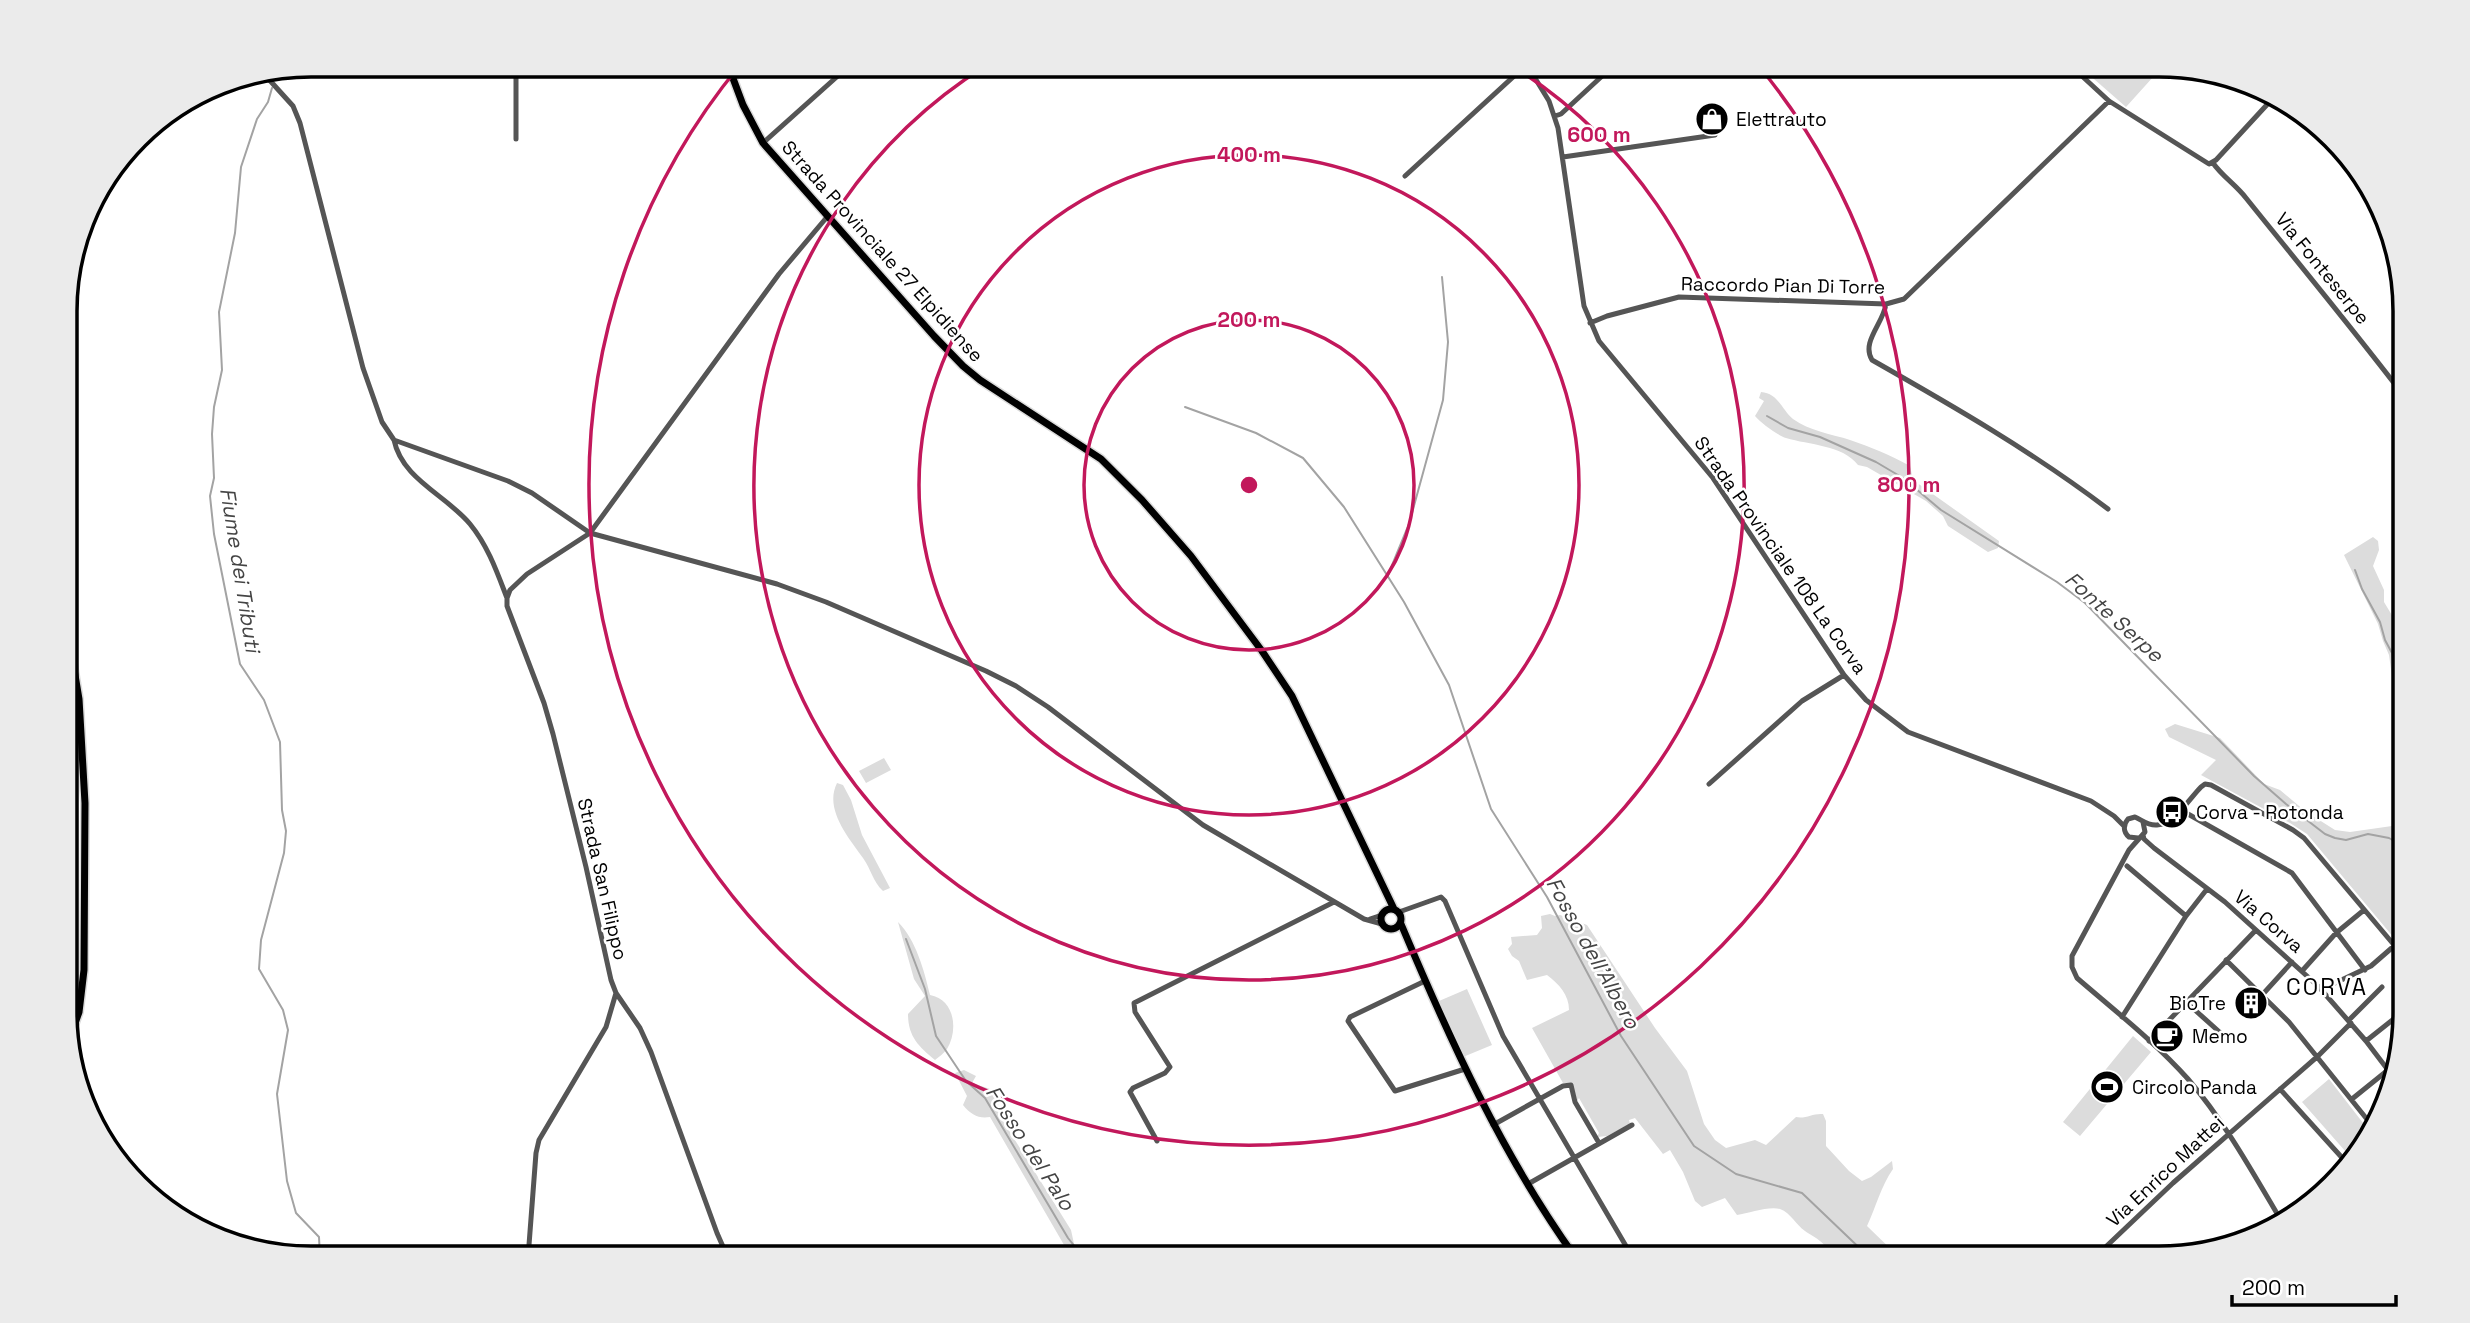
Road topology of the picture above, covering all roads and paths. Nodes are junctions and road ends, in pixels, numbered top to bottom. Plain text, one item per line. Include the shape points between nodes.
1 (1513, 77) edge
2 (1534, 77) edge
3 (1601, 77) edge
4 (2083, 77) edge
5 (516, 78) edge
6 (733, 78) edge
7 (836, 78) edge
8 (271, 80) edge
9 (2109, 101) junction
10 (2267, 103) edge
11 (1555, 116) junction
12 (1715, 135) dead end
13 (516, 139) dead end
14 (763, 143) junction
15 (1563, 157) junction
16 (2213, 163) junction
17 (1405, 176) dead end
18 (827, 217) junction
19 (1886, 304) junction
20 (1590, 323) junction
21 (2393, 383) edge
22 (394, 440) junction
23 (2108, 509) dead end
24 (590, 533) junction
25 (507, 598) junction
26 (1844, 675) junction
27 (77, 690) edge
28 (1709, 784) dead end
29 (2186, 801) junction
30 (2188, 814) junction
31 (2114, 816) junction
32 (2128, 819) junction
33 (2143, 822) junction
34 (2124, 827) junction
35 (2142, 835) junction
36 (2129, 837) junction
37 (2129, 850) junction
38 (2127, 866) dead end
39 (2207, 889) junction
40 (1334, 902) junction
41 (2364, 910) junction
42 (1392, 916) junction
43 (2186, 916) junction
44 (2255, 931) junction
45 (2336, 933) junction
46 (2393, 945) edge
47 (1409, 946) junction
48 (2393, 947) edge
49 (2226, 960) junction
50 (2292, 962) junction
51 (2365, 970) junction
52 (2302, 971) junction
53 (1425, 981) junction
54 (2333, 984) junction
55 (2318, 986) junction
56 (2382, 987) dead end
57 (616, 993) junction
58 (2327, 994) junction
59 (2263, 995) junction
60 (2186, 1002) junction
61 (77, 1017) edge
62 (2122, 1017) junction
63 (2392, 1020) edge
64 (2350, 1021) junction
65 (2225, 1037) dead end
66 (2149, 1041) junction
67 (2366, 1041) junction
68 (2318, 1056) junction
69 (2386, 1067) edge
70 (1465, 1069) junction
71 (2384, 1076) edge
72 (2280, 1088) junction
73 (2352, 1099) junction
74 (1539, 1100) junction
75 (2367, 1119) edge
76 (1493, 1125) junction
77 (1632, 1125) dead end
78 (2228, 1133) junction
79 (1157, 1141) dead end
80 (1599, 1143) junction
81 (1573, 1157) junction
82 (2342, 1157) edge
83 (1528, 1184) junction
84 (2277, 1214) edge
85 (1568, 1245) edge
86 (1625, 1245) edge
87 (2108, 1245) edge
88 (529, 1246) edge
89 (723, 1246) edge

1 - 17 street
2 - 11 street, Strada Provinciale 108 La Corva
3 - 11 street
4 - 9 street, Via Fonteserpe
5 - 13 street
6 - 14 main road, Strada Provinciale 27 Elpidiense
7 - 14 street
8 - 22 street, Strada San Filippo via 293,106 300,123 363,368 382,422
9 - 16 street, Via Fonteserpe via 2204,162
9 - 19 street, Raccordo Pian Di Torre via 1904,299
10 - 16 street
11 - 15 street, Strada Provinciale 108 La Corva
12 - 15 street
14 - 18 main road, Strada Provinciale 27 Elpidiense
15 - 20 street, Strada Provinciale 108 La Corva
16 - 21 street, Via Fonteserpe via 2244,194
18 - 24 street via 779,274
18 - 42 main road, Strada Provinciale 27 Elpidiense via 963,366 1101,459 1191,556 1292,696 1389,898
19 - 20 street, Raccordo Pian Di Torre via 1679,296
19 - 23 street via 1880,326 1869,340 1872,360 1987,426
20 - 26 street, Strada Provinciale 108 La Corva via 1608,353 1713,478
22 - 24 street via 508,481
22 - 25 street, Strada San Filippo via 404,465 477,533
24 - 25 street via 527,574
24 - 40 street via 777,584 986,671 1048,707 1203,825
25 - 57 street, Strada San Filippo via 553,734
26 - 28 street via 1802,701
26 - 31 street, Strada Provinciale 108 La Corva via 1866,700 1908,732 2069,792
27 - 61 main road via 85,951
29 - 30 street
29 - 33 street via 2163,824
29 - 41 street via 2205,784 2211,785 2293,830
30 - 35 street
30 - 45 street via 2292,873
31 - 32 street, Strada Provinciale 108 La Corva
31 - 34 street, Strada Provinciale 108 La Corva
32 - 33 street
32 - 34 street
33 - 35 street
34 - 36 street
35 - 36 street
35 - 37 street
35 - 39 street, Via Corva
36 - 37 street
37 - 62 street via 2072,956 2077,978
38 - 43 street
39 - 43 street
39 - 44 street, Via Corva
40 - 42 street via 1364,919
40 - 79 street via 1134,1003 1135,1012 1169,1064 1165,1073 1129,1092
41 - 45 street
41 - 46 street
42 - 47 main road, Strada Provinciale 27 Elpidiense
42 - 47 main road, Strada Provinciale 27 Elpidiense via 1391,930
42 - 74 street via 1438,897 1445,901 1503,1036
43 - 62 street
44 - 49 street
44 - 50 street, Via Corva
45 - 51 street
45 - 52 street
47 - 53 main road, Strada Provinciale 27 Elpidiense
48 - 51 street
49 - 59 street
49 - 60 street
50 - 52 street, Via Corva
50 - 59 street
51 - 54 street
52 - 55 street, Via Corva
53 - 70 main road, Strada Provinciale 27 Elpidiense
53 - 70 street via 1348,1021 1395,1091
54 - 55 street
54 - 58 street
55 - 58 street, Via Corva
56 - 64 street, Via Enrico Mattei
57 - 88 street via 606,1027 537,1146
57 - 89 street, Strada San Filippo via 651,1052
58 - 64 street, Via Corva
59 - 68 street
60 - 65 street
60 - 66 street
62 - 66 street
63 - 67 street
64 - 67 street, Via Corva
64 - 68 street, Via Enrico Mattei
66 - 78 street via 2190,1082
67 - 69 street, Via Corva
68 - 72 street, Via Enrico Mattei
68 - 73 street
70 - 76 main road, Strada Provinciale 27 Elpidiense
71 - 73 street
72 - 78 street, Via Enrico Mattei
72 - 82 street
73 - 75 street
74 - 76 street
74 - 80 street via 1571,1085 1575,1102
74 - 81 street
76 - 83 main road, Strada Provinciale 27 Elpidiense
77 - 80 street
78 - 84 street
78 - 87 street, Via Enrico Mattei
80 - 81 street
81 - 83 street
81 - 86 street
83 - 85 main road, Strada Provinciale 27 Elpidiense

